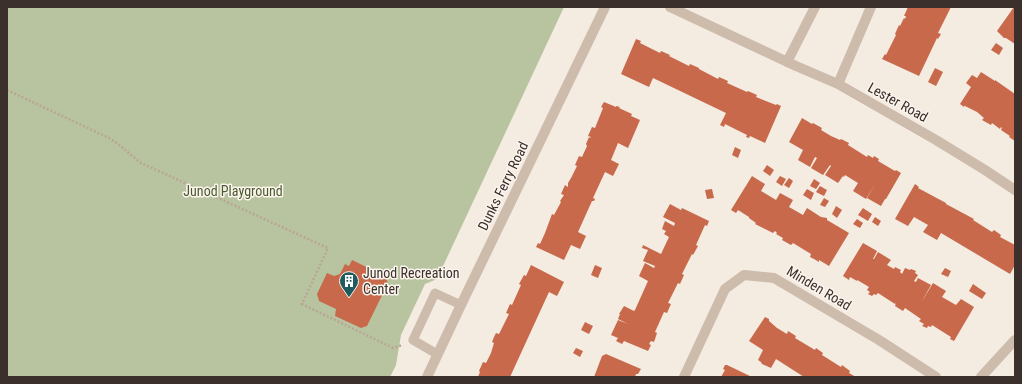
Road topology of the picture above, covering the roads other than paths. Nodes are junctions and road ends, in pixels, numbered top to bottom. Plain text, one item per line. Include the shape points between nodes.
1 (605, 7) edge
2 (670, 7) edge
3 (815, 7) edge
4 (871, 7) edge
5 (792, 64) junction
6 (838, 84) junction
7 (1015, 190) edge
8 (460, 305) junction
9 (1015, 340) edge
10 (437, 354) junction
11 (427, 377) edge
12 (684, 377) edge
13 (936, 377) edge
14 (981, 377) edge

1 - 8 street, Dunks Ferry Road
2 - 5 street
3 - 5 street
4 - 6 street
5 - 6 street, Lester Road
6 - 7 street, Lester Road via 942,143
8 - 10 street, Dunks Ferry Road
8 - 10 lane via 435,293 413,340
9 - 14 street
10 - 11 street, Dunks Ferry Road
12 - 13 street, Minden Road via 725,289 744,275 774,278

